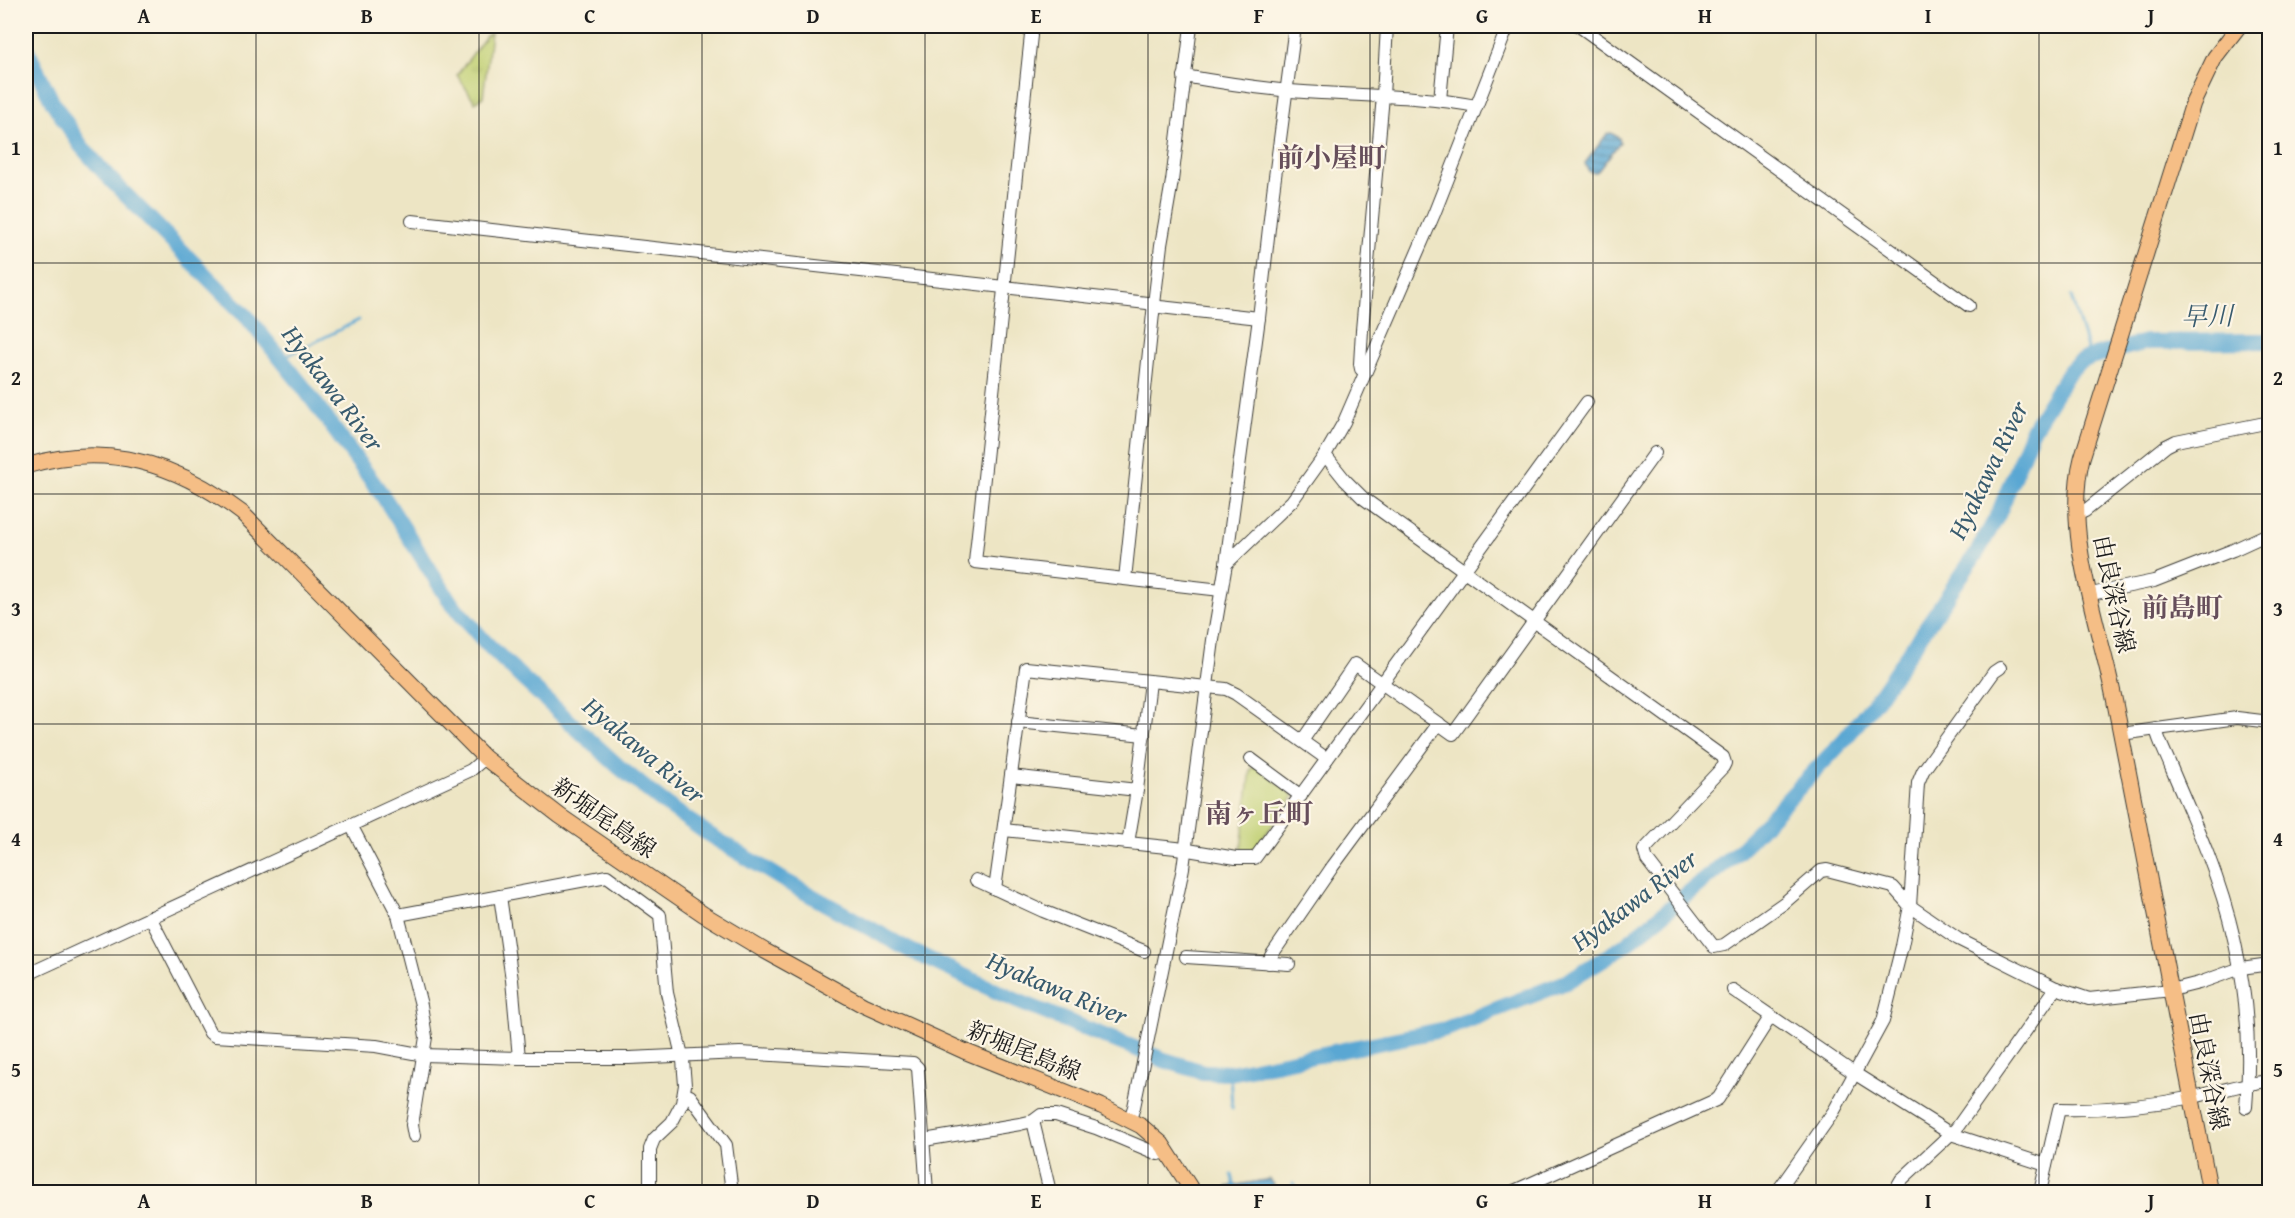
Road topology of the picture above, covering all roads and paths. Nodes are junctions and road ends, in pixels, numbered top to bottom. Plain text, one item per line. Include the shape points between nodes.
1 (1032, 26) edge
2 (1191, 26) edge
3 (1295, 26) edge
4 (1387, 26) edge
5 (1447, 26) edge
6 (1508, 26) edge
7 (1579, 26) edge
8 (2239, 26) edge
9 (1184, 76) junction
10 (1287, 91) junction
11 (1383, 96) junction
12 (1440, 100) junction
13 (1476, 106) junction
14 (412, 221) dead end
15 (1003, 288) junction
16 (1154, 304) junction
17 (1969, 306) dead end
18 (1259, 318) junction
19 (1365, 373) junction
20 (1587, 402) dead end
21 (2270, 422) edge
22 (1655, 453) dead end
23 (1325, 455) junction
24 (26, 466) edge
25 (2076, 515) junction
26 (2270, 533) edge
27 (1226, 564) junction
28 (1464, 570) junction
29 (1125, 579) junction
30 (1221, 590) junction
31 (2091, 594) junction
32 (1533, 621) junction
33 (2000, 668) dead end
34 (1150, 682) junction
35 (1383, 683) junction
36 (1207, 687) junction
37 (1018, 722) junction
38 (2270, 722) edge
39 (1438, 723) junction
40 (2156, 729) junction
41 (2121, 734) junction
42 (1143, 735) junction
43 (1302, 741) junction
44 (485, 758) junction
45 (1251, 759) dead end
46 (1327, 759) junction
47 (1011, 776) junction
48 (1137, 790) junction
49 (1301, 796) junction
50 (351, 825) junction
51 (1004, 830) junction
52 (1128, 843) junction
53 (1185, 851) junction
54 (976, 880) dead end
55 (995, 889) junction
56 (500, 897) junction
57 (1910, 906) junction
58 (398, 915) junction
59 (150, 917) junction
60 (1144, 951) dead end
61 (1186, 957) dead end
62 (1269, 963) junction
63 (1289, 964) dead end
64 (2270, 964) edge
65 (2241, 968) junction
66 (26, 975) edge
67 (2056, 988) junction
68 (1732, 990) dead end
69 (2171, 990) junction
70 (1771, 1016) junction
71 (424, 1055) junction
72 (681, 1055) junction
73 (519, 1058) junction
74 (1854, 1073) junction
75 (2270, 1081) edge
76 (2248, 1084) junction
77 (685, 1094) junction
78 (2191, 1097) junction
79 (2246, 1107) dead end
80 (1130, 1119) junction
81 (1033, 1121) junction
82 (1951, 1134) junction
83 (414, 1136) dead end
84 (924, 1140) junction
85 (1168, 1152) junction
86 (2046, 1165) junction
87 (650, 1192) edge
88 (732, 1192) edge
89 (927, 1192) edge
90 (1050, 1192) edge
91 (1193, 1192) edge
92 (1512, 1192) edge
93 (1777, 1192) edge
94 (1894, 1192) edge
95 (2040, 1192) edge
96 (2210, 1192) edge

1 - 15 street
2 - 9 street
3 - 10 street
4 - 11 street
5 - 12 street
6 - 13 street
7 - 17 street
8 - 25 main road, 由良深谷線 via 2215,57 2193,103 2079,470
9 - 10 street
9 - 16 street
10 - 11 street
10 - 18 street
11 - 12 street
11 - 19 street via 1361,341 1360,364
12 - 13 street
13 - 19 street
14 - 15 street
15 - 16 street
15 - 29 street via 975,562
16 - 18 street
16 - 29 street
18 - 27 street
19 - 23 street
20 - 28 street
21 - 25 street via 2176,441
22 - 32 street
23 - 27 street via 1292,501
23 - 28 street via 1363,498
24 - 44 main road, 新堀尾島線 via 71,457 110,456 154,464 186,476 216,494 242,513
25 - 31 main road, 由良深谷線
26 - 31 street via 2154,581
27 - 30 street
28 - 32 street
28 - 35 street
29 - 30 street
30 - 36 street
31 - 41 main road, 由良深谷線
32 - 39 street via 1453,734
32 - 57 street via 1723,757 1723,767 1644,850 1647,860 1714,947 1724,945 1784,903 1821,871 1835,871 1893,887
33 - 57 street via 1918,783
34 - 36 street
34 - 37 street via 1026,668
34 - 42 street
35 - 39 street
35 - 43 street via 1355,664
35 - 46 street
36 - 43 street via 1236,694
36 - 53 street
37 - 42 street
37 - 47 street
38 - 40 street via 2237,718
39 - 62 street
40 - 41 street
40 - 65 street via 2209,856
41 - 69 main road, 由良深谷線
42 - 48 street
43 - 46 street
44 - 50 street via 471,770
44 - 80 main road, 新堀尾島線 via 658,884 765,951 923,1033
45 - 49 street
46 - 49 street
47 - 48 street
47 - 51 street
48 - 52 street
49 - 53 street via 1255,858
50 - 58 street
50 - 59 street
51 - 52 street
51 - 55 street
52 - 53 street
53 - 80 street
54 - 55 street
55 - 60 street
56 - 58 street
56 - 72 street via 607,876 660,915 667,993
56 - 73 street
57 - 67 street via 1958,939
57 - 74 street via 1883,1021
58 - 71 street via 421,1005 426,1038
59 - 66 street
59 - 71 street via 215,1036 376,1046
61 - 62 street
62 - 63 street
64 - 65 street
65 - 69 street
65 - 76 street
67 - 69 street via 2089,999
67 - 82 street
68 - 70 street
69 - 78 main road, 由良深谷線
70 - 74 street
70 - 92 street via 1718,1099
71 - 73 street
71 - 83 street via 412,1125
72 - 73 street
72 - 77 street
72 - 84 street via 740,1053 913,1063 918,1068
74 - 82 street
74 - 93 street via 1834,1111
75 - 76 street
76 - 78 street
76 - 79 street
77 - 87 street via 672,1122 654,1139 650,1149
77 - 88 street via 726,1145
78 - 86 street via 2107,1109 2059,1109
78 - 96 main road, 由良深谷線
80 - 85 main road, 新堀尾島線 via 1153,1135
81 - 84 street
81 - 85 street via 1041,1115 1056,1114 1158,1154
81 - 90 street
82 - 86 street
82 - 94 street via 1901,1180
84 - 89 street
85 - 91 main road, 新堀尾島線
86 - 95 street

